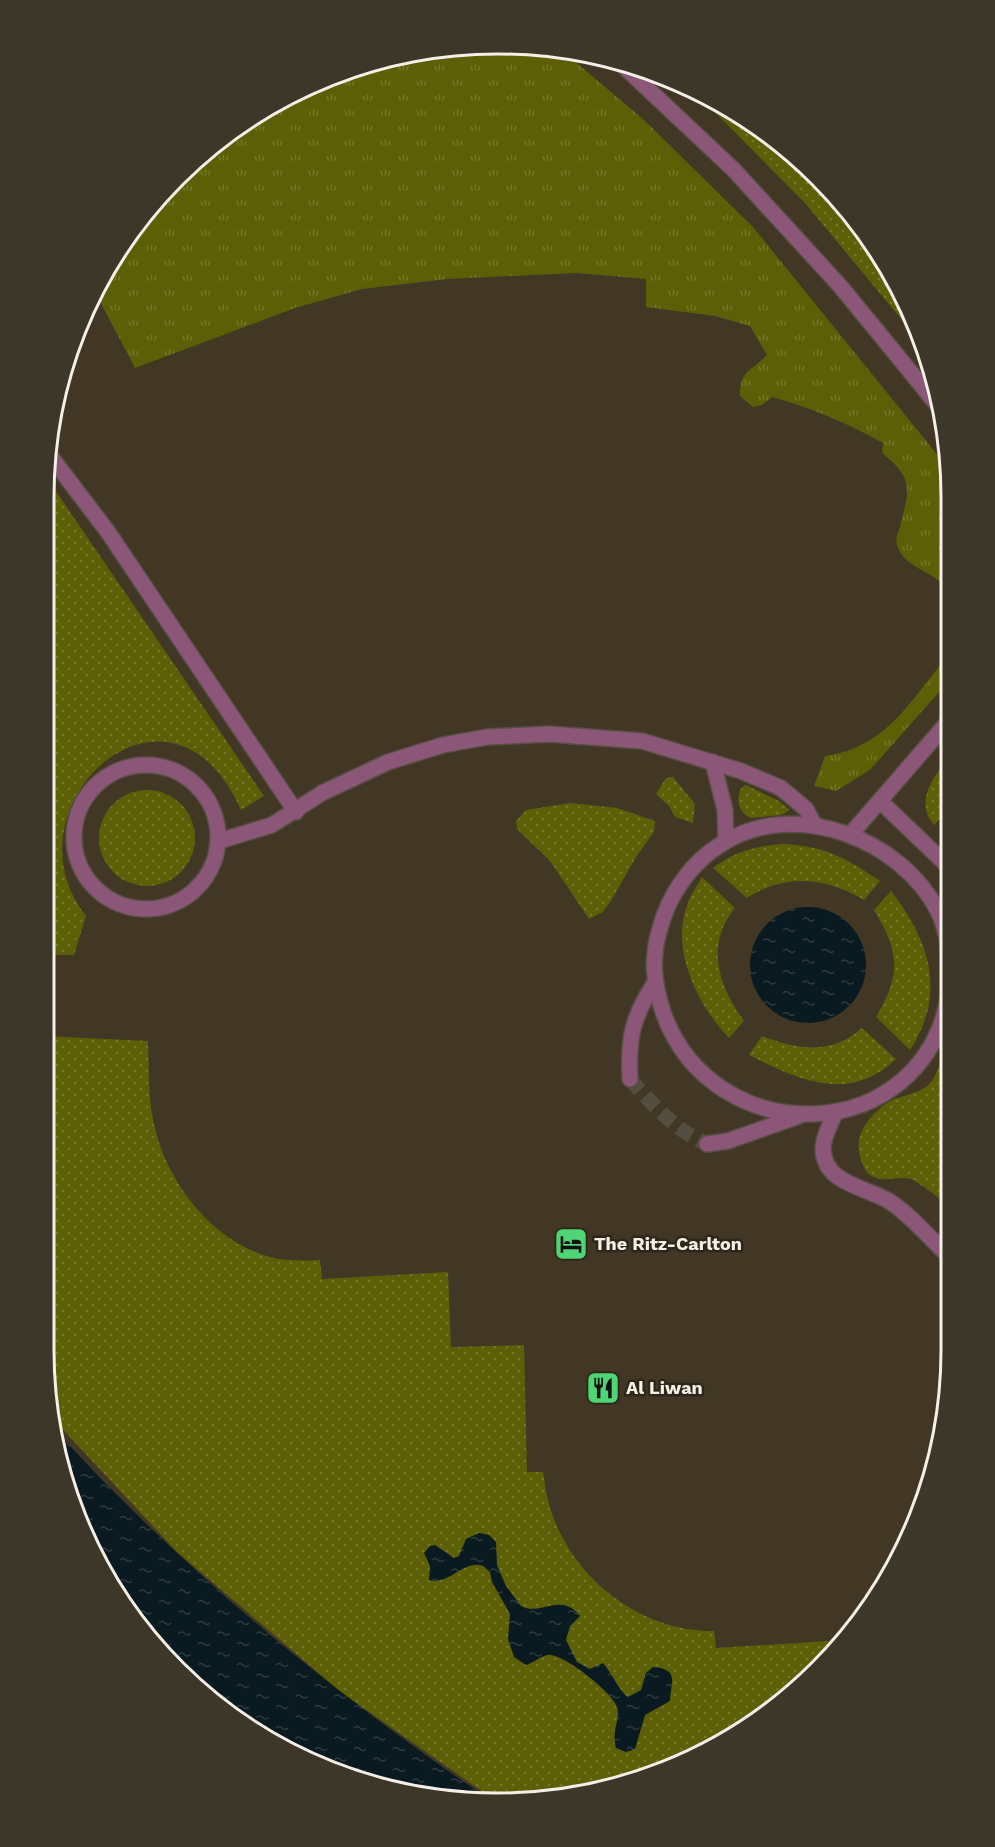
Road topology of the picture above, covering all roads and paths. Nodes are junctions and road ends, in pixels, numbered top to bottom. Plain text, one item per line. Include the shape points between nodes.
1 (634, 76) edge
2 (928, 394) edge
3 (56, 463) edge
4 (941, 730) edge
5 (713, 762) junction
6 (880, 801) junction
7 (296, 812) junction
8 (815, 826) junction
9 (850, 835) junction
10 (726, 840) junction
11 (219, 841) junction
12 (941, 859) edge
13 (941, 918) edge
14 (654, 984) junction
15 (941, 1035) edge
16 (630, 1078) tunnel mouth
17 (835, 1113) junction
18 (803, 1115) junction
19 (707, 1144) tunnel mouth
20 (941, 1247) edge

1 - 2 lane via 741,178 841,287
3 - 7 lane via 108,532
4 - 6 lane
5 - 7 lane via 642,741 549,734 487,737 443,745 388,762 322,794
5 - 8 lane via 781,788 806,809
5 - 10 lane via 725,810
6 - 9 lane
6 - 12 lane
7 - 11 lane via 272,825
8 - 9 lane
8 - 10 lane via 770,827
9 - 13 lane via 902,866
10 - 14 lane via 697,862 671,899 656,942
11 - 11 lane via 216,817 197,785 165,766 146,764 118,770 94,785 80,809 74,837 80,865 95,888 119,904 147,910 183,900 198,888 210,873
14 - 16 lane via 638,1008 630,1036
14 - 18 lane via 678,1045 706,1078 743,1101
15 - 17 lane via 918,1064 881,1096
17 - 18 lane
17 - 20 lane via 823,1146 834,1173 840,1180 884,1197
18 - 19 lane via 728,1141

